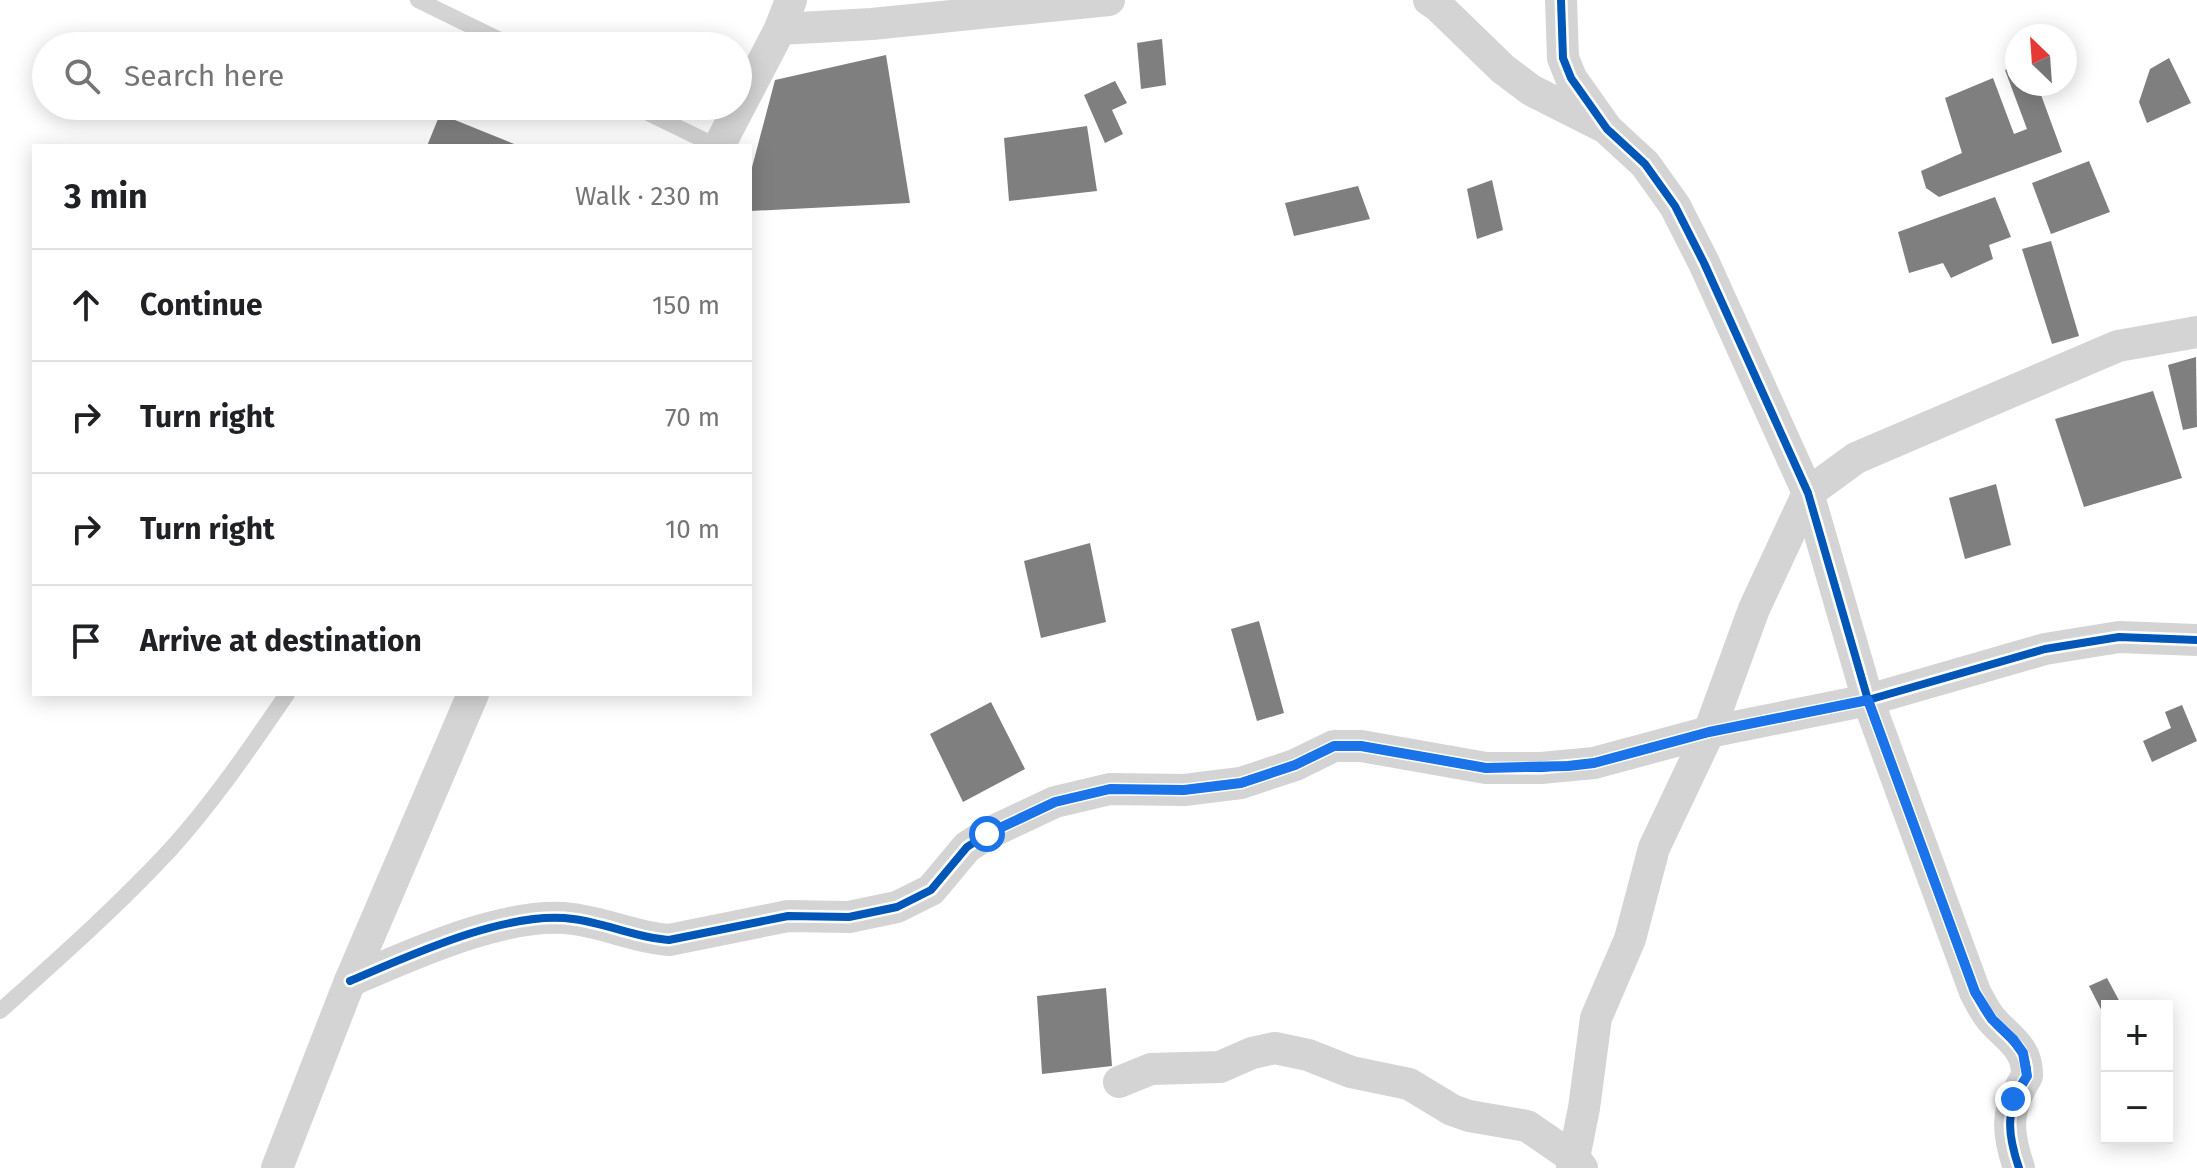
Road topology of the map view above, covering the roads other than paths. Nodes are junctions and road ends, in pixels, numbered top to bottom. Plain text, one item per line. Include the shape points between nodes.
1 (418, 0) edge
2 (1109, 0) edge
3 (1429, 0) edge
4 (1561, 0) edge
5 (786, 14) edge
6 (483, 32) edge
7 (752, 79) edge
8 (663, 120) edge
9 (731, 120) edge
10 (1607, 129) junction
11 (713, 144) edge
12 (718, 144) edge
13 (2197, 332) edge
14 (1808, 493) junction
15 (2197, 640) edge
16 (286, 696) edge
17 (472, 696) edge
18 (1868, 700) junction
19 (1709, 732) junction
20 (350, 981) junction
21 (0, 1011) edge
22 (1119, 1082) dead end
23 (1576, 1165) edge
24 (277, 1168) edge
25 (2019, 1168) edge

1 - 6 lane
2 - 5 street via 872,24
3 - 10 street via 1531,90
4 - 10 street via 1566,67
5 - 7 street
8 - 11 lane
9 - 12 street
10 - 14 street via 1645,164 1675,206
13 - 14 street via 2118,346 1856,458
14 - 18 street
14 - 19 street via 1754,609
15 - 18 street via 2119,637 2045,649
16 - 21 lane via 170,849
17 - 20 street
18 - 19 street
18 - 25 street via 1975,992 2023,1053 2027,1076 2013,1099 2010,1127
19 - 20 street via 1594,763 1541,768 1486,768 1334,746 1241,783 1184,790 1110,789 1055,802 975,840 922,896 872,914 788,916 669,940 575,919 531,919 415,954
19 - 23 street via 1654,848 1630,939 1596,1018
20 - 24 street
22 - 23 street via 1151,1069 1220,1067 1275,1048 1409,1084 1469,1116 1527,1126

